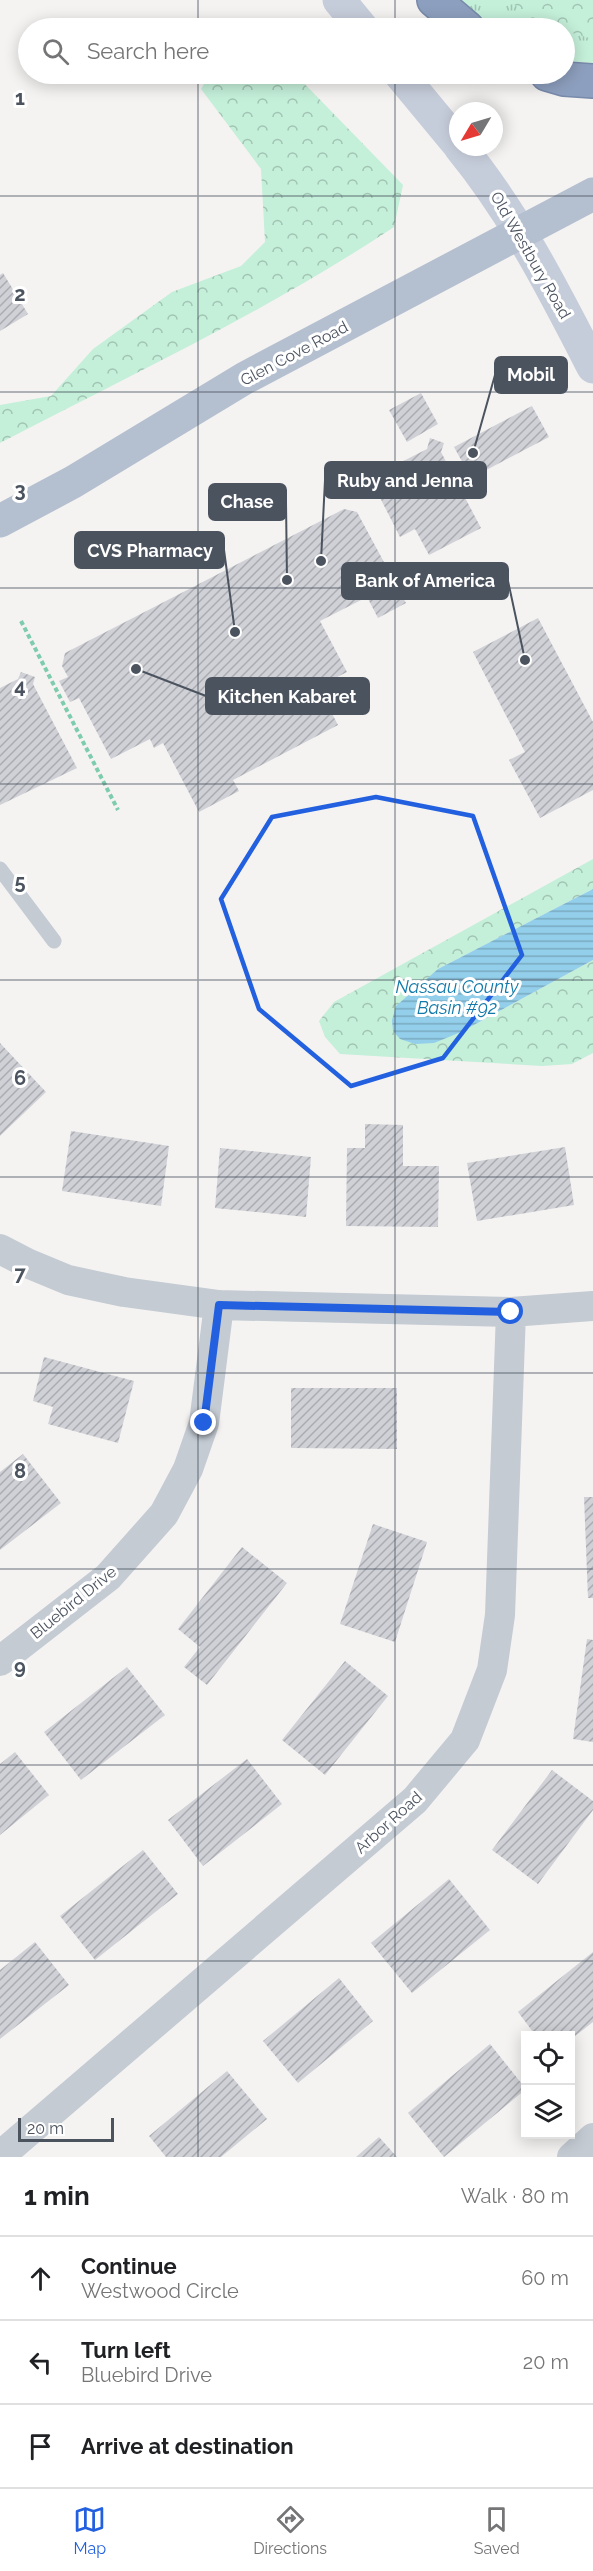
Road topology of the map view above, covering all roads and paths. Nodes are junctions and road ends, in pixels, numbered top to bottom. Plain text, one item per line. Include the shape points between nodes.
1 (339, 0) edge
2 (434, 0) edge
3 (354, 18) edge
4 (455, 18) edge
5 (575, 80) edge
6 (593, 81) edge
7 (408, 84) edge
8 (449, 134) edge
9 (467, 156) edge
10 (593, 194) edge
11 (521, 232) junction
12 (593, 367) edge
13 (0, 521) edge
14 (21, 621) dead end
15 (118, 810) dead end
16 (0, 869) edge
17 (54, 941) dead end
18 (0, 1249) edge
19 (219, 1305) junction
20 (593, 1306) edge
21 (511, 1312) junction
22 (0, 1661) edge
23 (593, 2138) edge
24 (0, 2156) edge
25 (572, 2157) edge

1 - 3 main road
2 - 4 highway
5 - 6 highway
7 - 8 main road, Old Westbury Road
9 - 11 main road, Old Westbury Road
10 - 11 main road, Glen Cove Road
11 - 12 main road, Old Westbury Road
11 - 13 main road, Glen Cove Road via 245,378 73,482
14 - 15 path
16 - 17 lane
18 - 19 street via 68,1280
19 - 21 street
19 - 22 street, Bluebird Drive via 204,1423 188,1469 164,1514 108,1577
20 - 21 street
21 - 24 street, Arbor Road via 501,1616 492,1670 465,1740 415,1800
23 - 25 street

